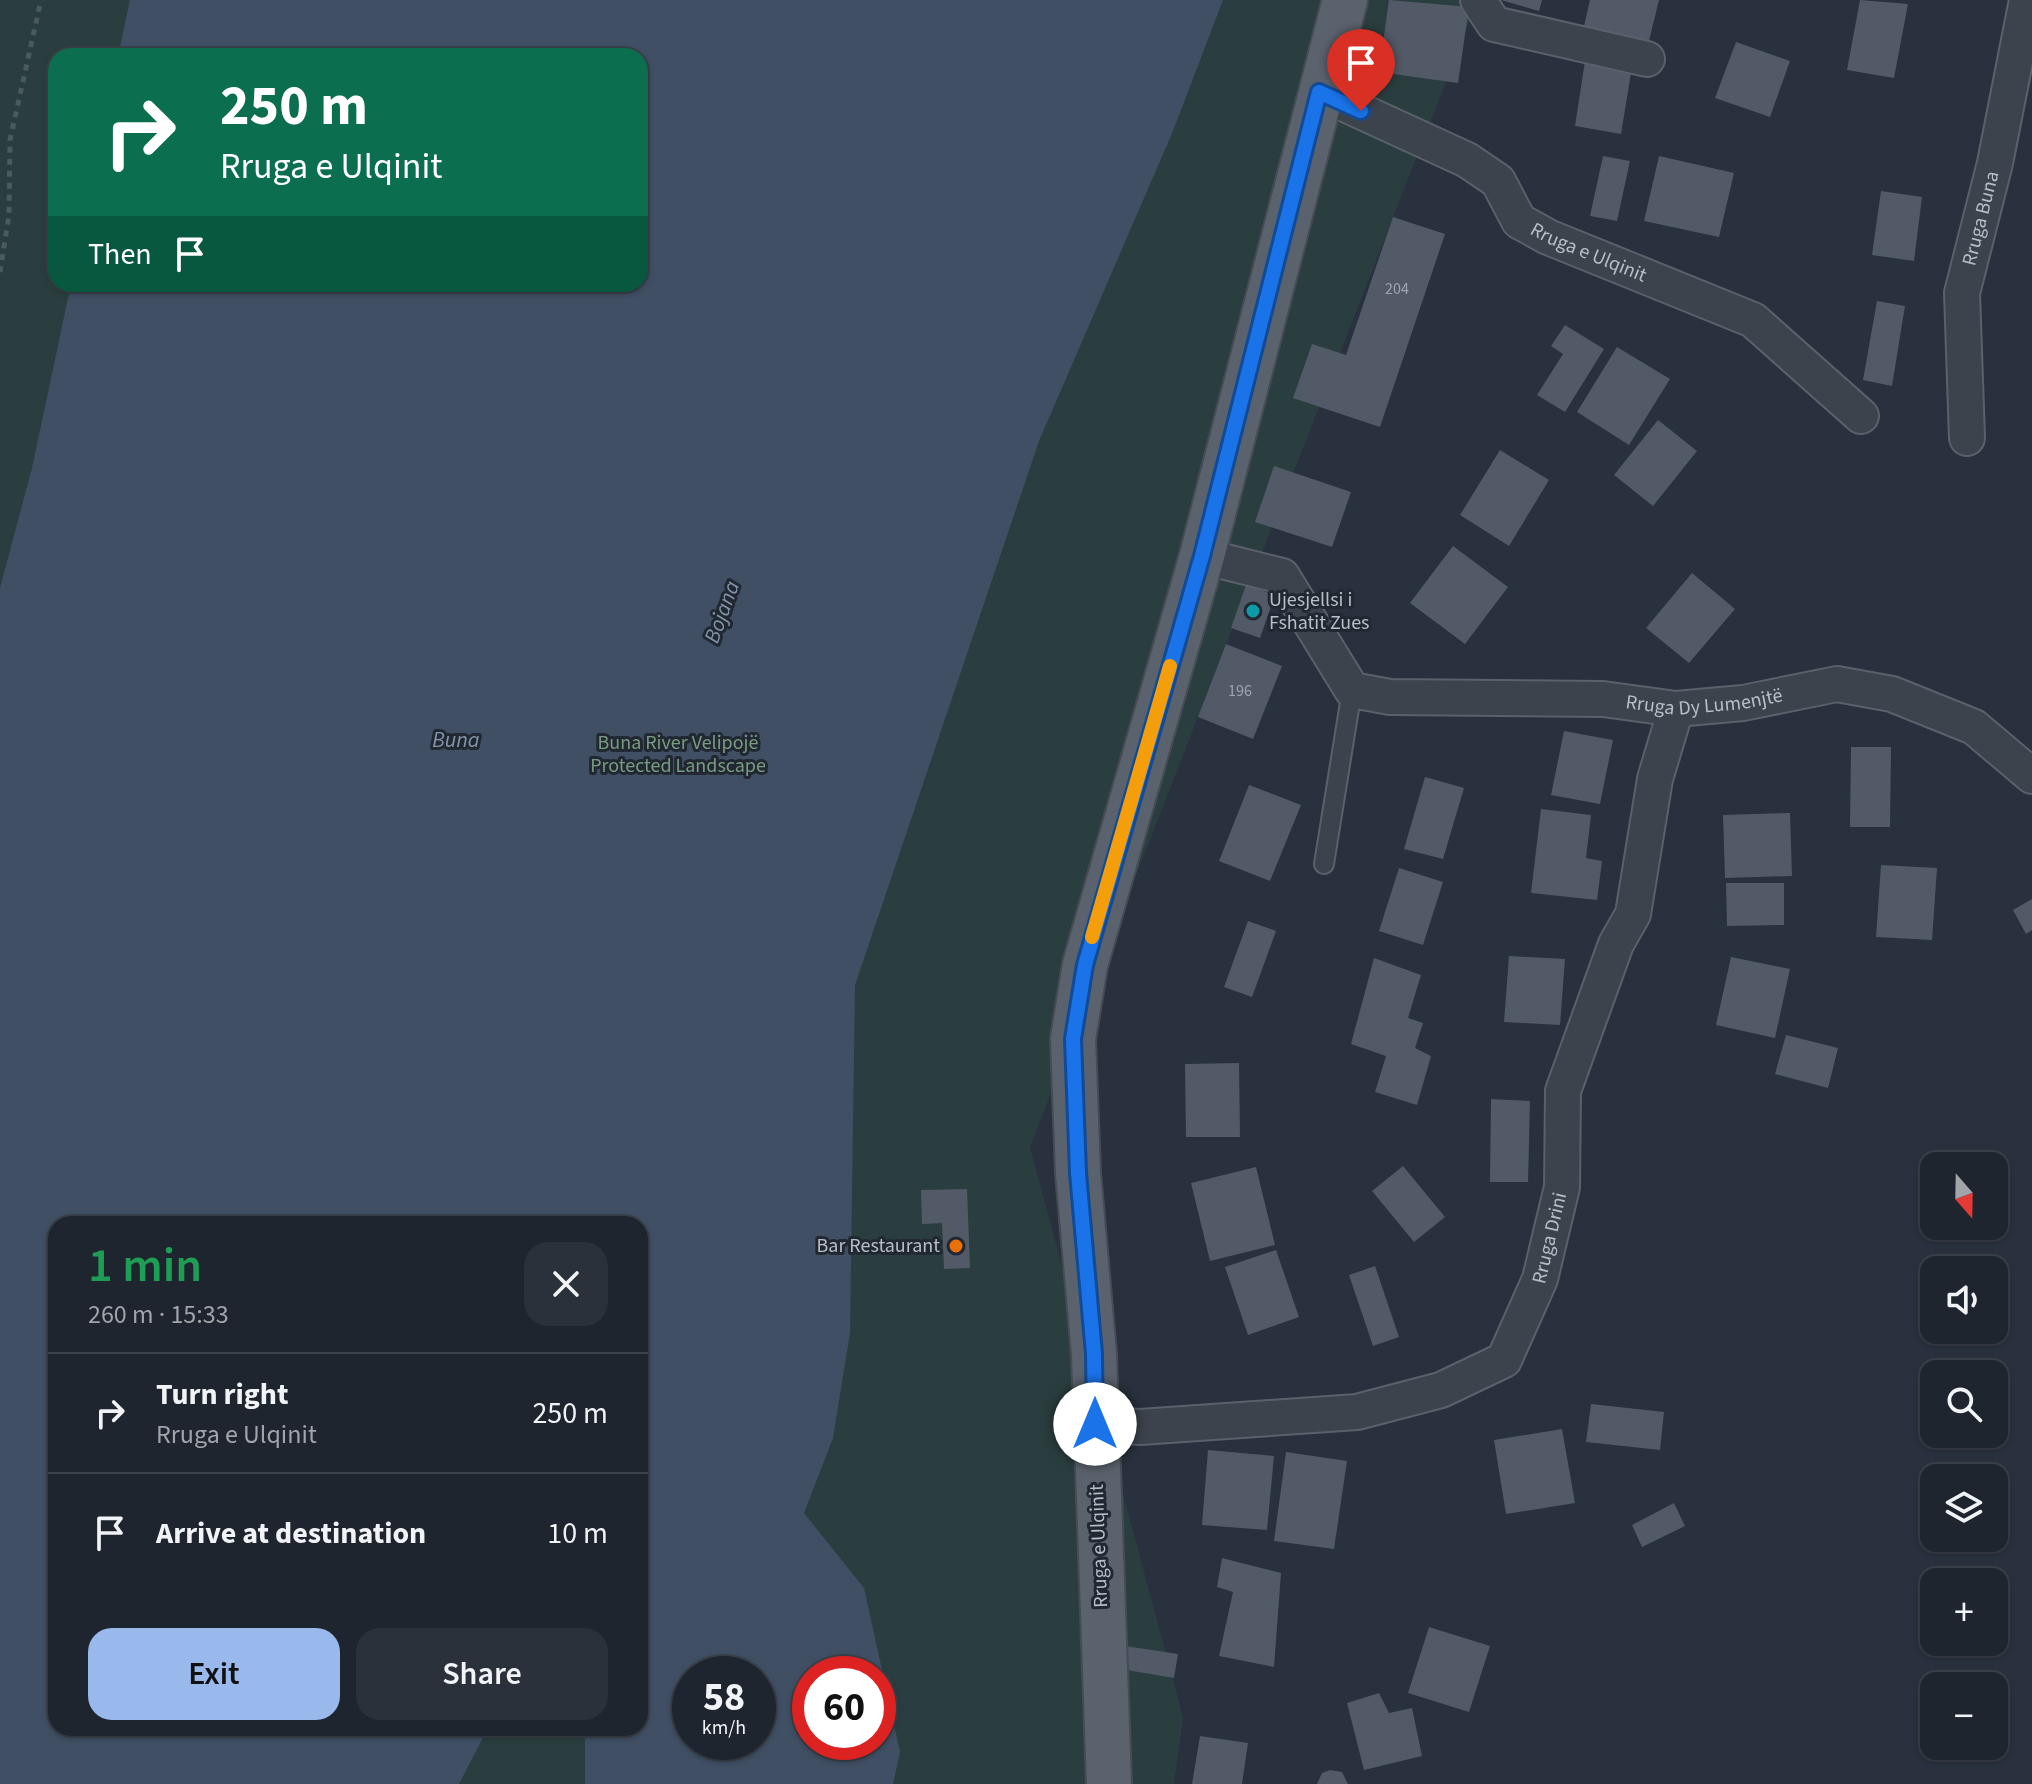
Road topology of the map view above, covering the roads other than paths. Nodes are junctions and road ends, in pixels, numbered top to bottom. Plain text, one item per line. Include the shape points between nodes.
1 (1345, 0) edge
2 (1478, 0) edge
3 (2027, 0) edge
4 (1647, 59) dead end
5 (1319, 92) junction
6 (1861, 416) dead end
7 (1967, 438) dead end
8 (1202, 556) junction
9 (1352, 690) junction
10 (1676, 709) junction
11 (2032, 776) edge
12 (1324, 864) dead end
13 (1095, 1424) junction
14 (1109, 1784) edge

1 - 5 main road, Rruga e Ulqinit
2 - 4 street via 1494,24
3 - 7 street, Rruga Buna via 1995,163 1962,293
5 - 6 street, Rruga e Ulqinit via 1467,160 1498,181 1519,221 1548,237 1753,320
5 - 8 main road, Rruga e Ulqinit
8 - 9 street via 1282,576
8 - 13 main road, Rruga e Ulqinit via 1113,857 1085,965 1073,1039
9 - 10 street, Rruga Dy Lumenjtë via 1390,697 1603,699
9 - 12 lane
10 - 11 street, Rruga Dy Lumenjtë via 1743,703 1837,684 1865,689 1934,708 1974,727
10 - 13 street, Rruga Drini via 1655,779 1633,914 1616,944 1563,1091 1562,1187 1540,1279 1504,1360 1441,1390 1357,1412 1140,1427
13 - 14 main road, Rruga e Ulqinit

